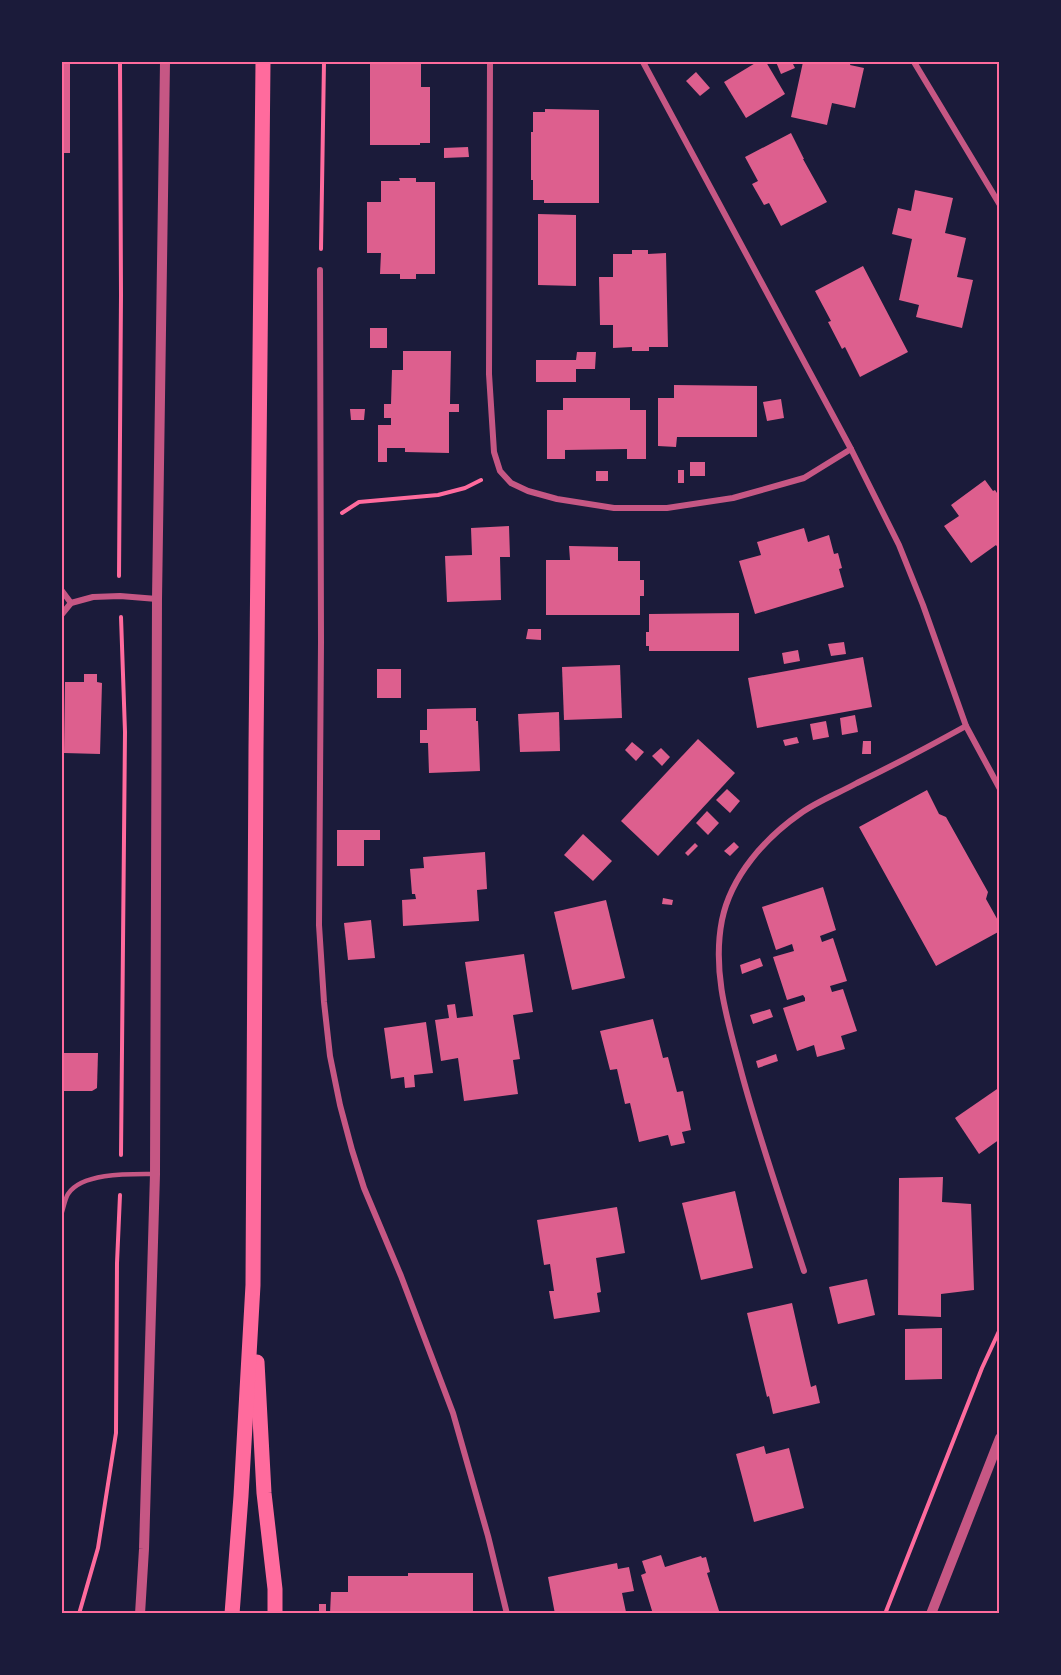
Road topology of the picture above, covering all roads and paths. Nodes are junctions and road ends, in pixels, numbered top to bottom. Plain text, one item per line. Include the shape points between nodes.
1 (120, 62) edge
2 (165, 62) edge
3 (263, 62) edge
4 (324, 62) edge
5 (490, 62) edge
6 (643, 62) edge
7 (914, 62) edge
8 (999, 205) edge
9 (320, 270) joint
10 (851, 450) junction
11 (500, 471) junction
12 (321, 526) junction
13 (62, 591) edge
14 (120, 596) junction
15 (157, 599) junction
16 (71, 603) junction
17 (62, 614) edge
18 (966, 726) junction
19 (999, 789) edge
20 (120, 1174) junction
21 (155, 1174) junction
22 (62, 1212) edge
23 (804, 1271) dead end
24 (253, 1285) junction
25 (999, 1329) edge
26 (999, 1438) edge
27 (79, 1614) edge
28 (140, 1614) edge
29 (232, 1614) edge
30 (275, 1614) edge
31 (507, 1614) edge
32 (885, 1614) edge
33 (931, 1614) edge

1 - 14 path
2 - 15 street
3 - 24 main road
4 - 9 path
5 - 11 street via 489,374 494,452
6 - 10 street
7 - 8 street
9 - 12 street
10 - 11 street via 804,478 733,498 667,508 614,508 557,499 511,483
10 - 18 street via 899,545
11 - 12 path via 465,488 438,495 359,502
12 - 31 street via 319,925 330,1056 364,1188 453,1413
13 - 16 street
14 - 15 street
14 - 16 street
14 - 20 path via 125,732
15 - 21 street
16 - 17 street
18 - 19 street
18 - 23 street via 802,812 771,838 746,867 731,891 722,918 718,969 724,1009
20 - 21 lane
20 - 22 lane via 86,1180 69,1192
20 - 27 path via 116,1433 98,1548
21 - 28 street
24 - 29 main road
24 - 30 main road
25 - 32 path
26 - 33 street

